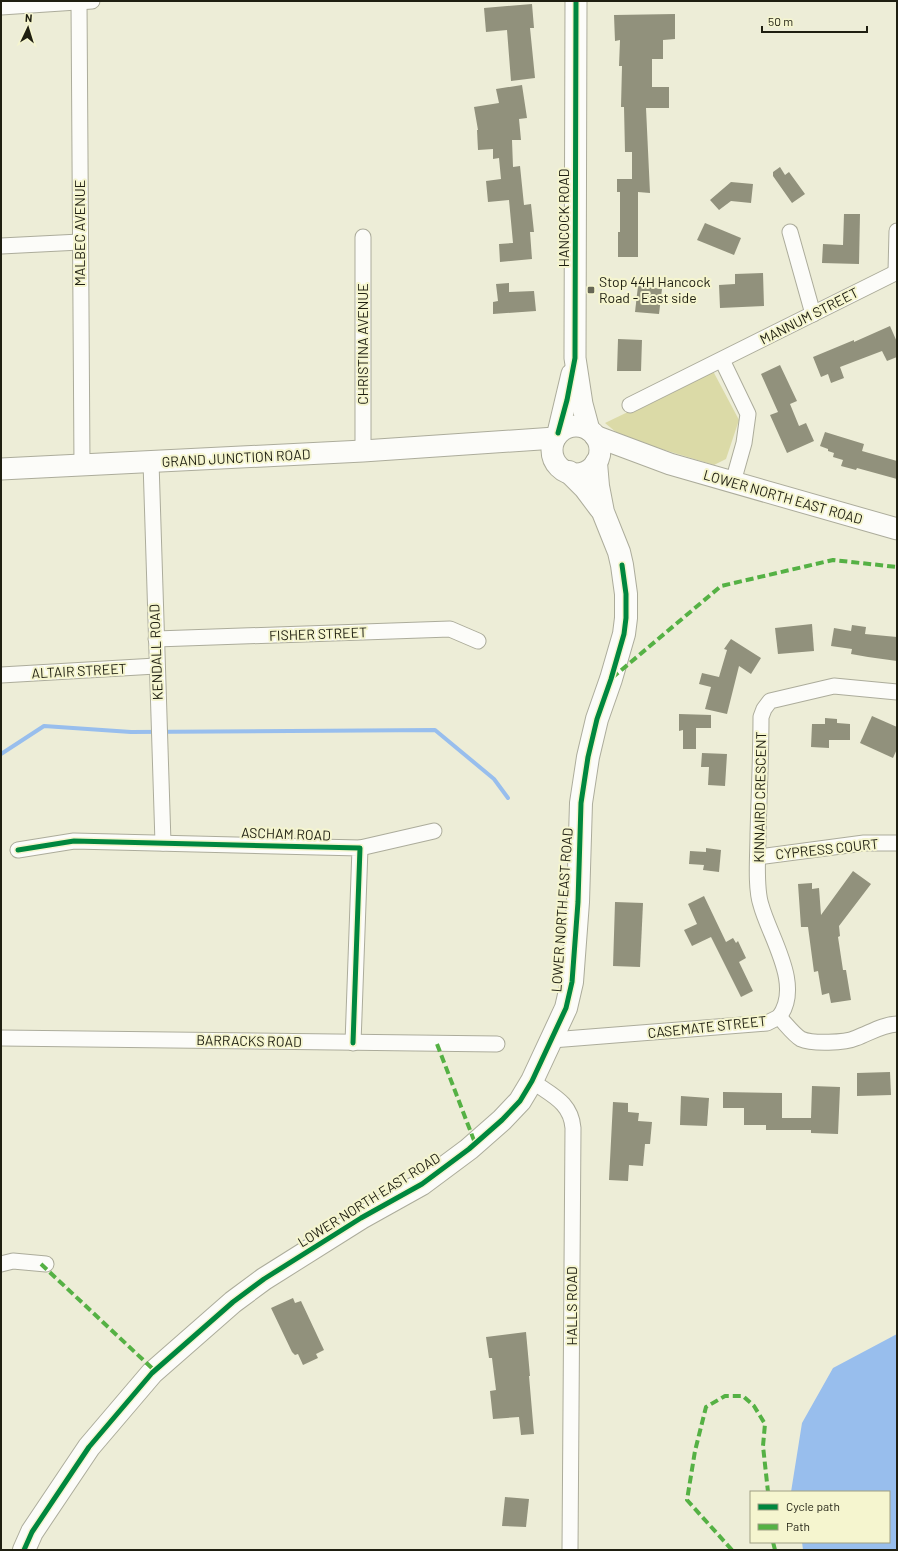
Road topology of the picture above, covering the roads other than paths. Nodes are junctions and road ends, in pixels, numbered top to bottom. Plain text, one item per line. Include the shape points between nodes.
1 (86, 1) edge
2 (576, 1) edge
3 (1, 7) edge
4 (897, 231) edge
5 (790, 232) dead end
6 (363, 237) dead end
7 (80, 242) junction
8 (1, 246) edge
9 (896, 272) edge
10 (812, 314) junction
11 (575, 358) junction
12 (722, 360) junction
13 (630, 405) dead end
14 (592, 433) junction
15 (557, 436) junction
16 (471, 443) junction
17 (363, 451) junction
18 (596, 461) junction
19 (151, 462) junction
20 (670, 464) junction
21 (82, 465) junction
22 (562, 467) junction
23 (1, 469) edge
24 (733, 482) junction
25 (603, 512) junction
26 (897, 529) edge
27 (156, 639) junction
28 (478, 641) dead end
29 (156, 666) junction
30 (1, 675) edge
31 (897, 692) edge
32 (434, 831) dead end
33 (162, 843) junction
34 (897, 843) edge
35 (360, 848) junction
36 (18, 850) dead end
37 (758, 856) junction
38 (779, 1017) junction
39 (897, 1024) edge
40 (1, 1038) edge
41 (552, 1040) junction
42 (353, 1043) junction
43 (497, 1044) dead end
44 (532, 1081) junction
45 (1, 1264) edge
46 (46, 1264) dead end
47 (24, 1550) edge
48 (570, 1550) edge

1 - 3 street
1 - 7 street, MALBEC AVENUE
2 - 11 main road, HANCOCK ROAD
4 - 9 street
5 - 10 street
6 - 17 street, CHRISTINA AVENUE
7 - 8 street
7 - 21 street, MALBEC AVENUE
9 - 10 street, MANNUM STREET
10 - 12 street, MANNUM STREET
11 - 14 main road, HANCOCK ROAD via 582,400
11 - 15 main road, HANCOCK ROAD
12 - 13 street, MANNUM STREET
12 - 24 street via 748,414 744,443
14 - 15 main road via 579,426 573,426
14 - 18 main road via 599,445
14 - 20 main road, LOWER NORTH EAST ROAD
15 - 16 main road, GRAND JUNCTION ROAD
15 - 22 main road via 552,450
16 - 17 main road, GRAND JUNCTION ROAD
16 - 22 main road, GRAND JUNCTION ROAD via 524,451
17 - 19 main road, GRAND JUNCTION ROAD
18 - 20 main road, LOWER NORTH EAST ROAD via 616,456
18 - 22 main road via 592,467 581,473
18 - 25 main road, LOWER NORTH EAST ROAD
19 - 21 main road, GRAND JUNCTION ROAD
19 - 27 street, KENDALL ROAD
20 - 24 main road, LOWER NORTH EAST ROAD
21 - 23 main road, GRAND JUNCTION ROAD
22 - 25 main road, LOWER NORTH EAST ROAD via 585,488
24 - 26 main road, LOWER NORTH EAST ROAD
25 - 41 main road, LOWER NORTH EAST ROAD via 622,565 626,618 624,634 597,719 588,757 581,803 572,982 566,1008
27 - 28 street, FISHER STREET via 450,629
27 - 29 street, KENDALL ROAD
29 - 30 street, ALTAIR STREET
29 - 33 street, KENDALL ROAD
31 - 37 street, KINNAIRD CRESCENT via 834,686 770,701 764,708 761,717
32 - 35 street, ASCHAM ROAD
33 - 35 street, ASCHAM ROAD
33 - 36 street, ASCHAM ROAD via 74,841
34 - 37 street, CYPRESS COURT via 864,843
35 - 42 street
37 - 38 street, KINNAIRD CRESCENT via 760,904 785,969 788,985 785,1009
38 - 39 street, CASEMATE STREET via 801,1039 825,1042 845,1042 876,1029
38 - 41 street, CASEMATE STREET via 760,1024
40 - 42 street, BARRACKS ROAD
41 - 44 main road, LOWER NORTH EAST ROAD
42 - 43 street, BARRACKS ROAD
44 - 47 main road, LOWER NORTH EAST ROAD via 516,1106 469,1149 422,1184 361,1218 264,1279 233,1302 152,1373 89,1447 32,1532
44 - 48 street, HALLS ROAD via 567,1107 572,1120
45 - 46 street via 13,1261

